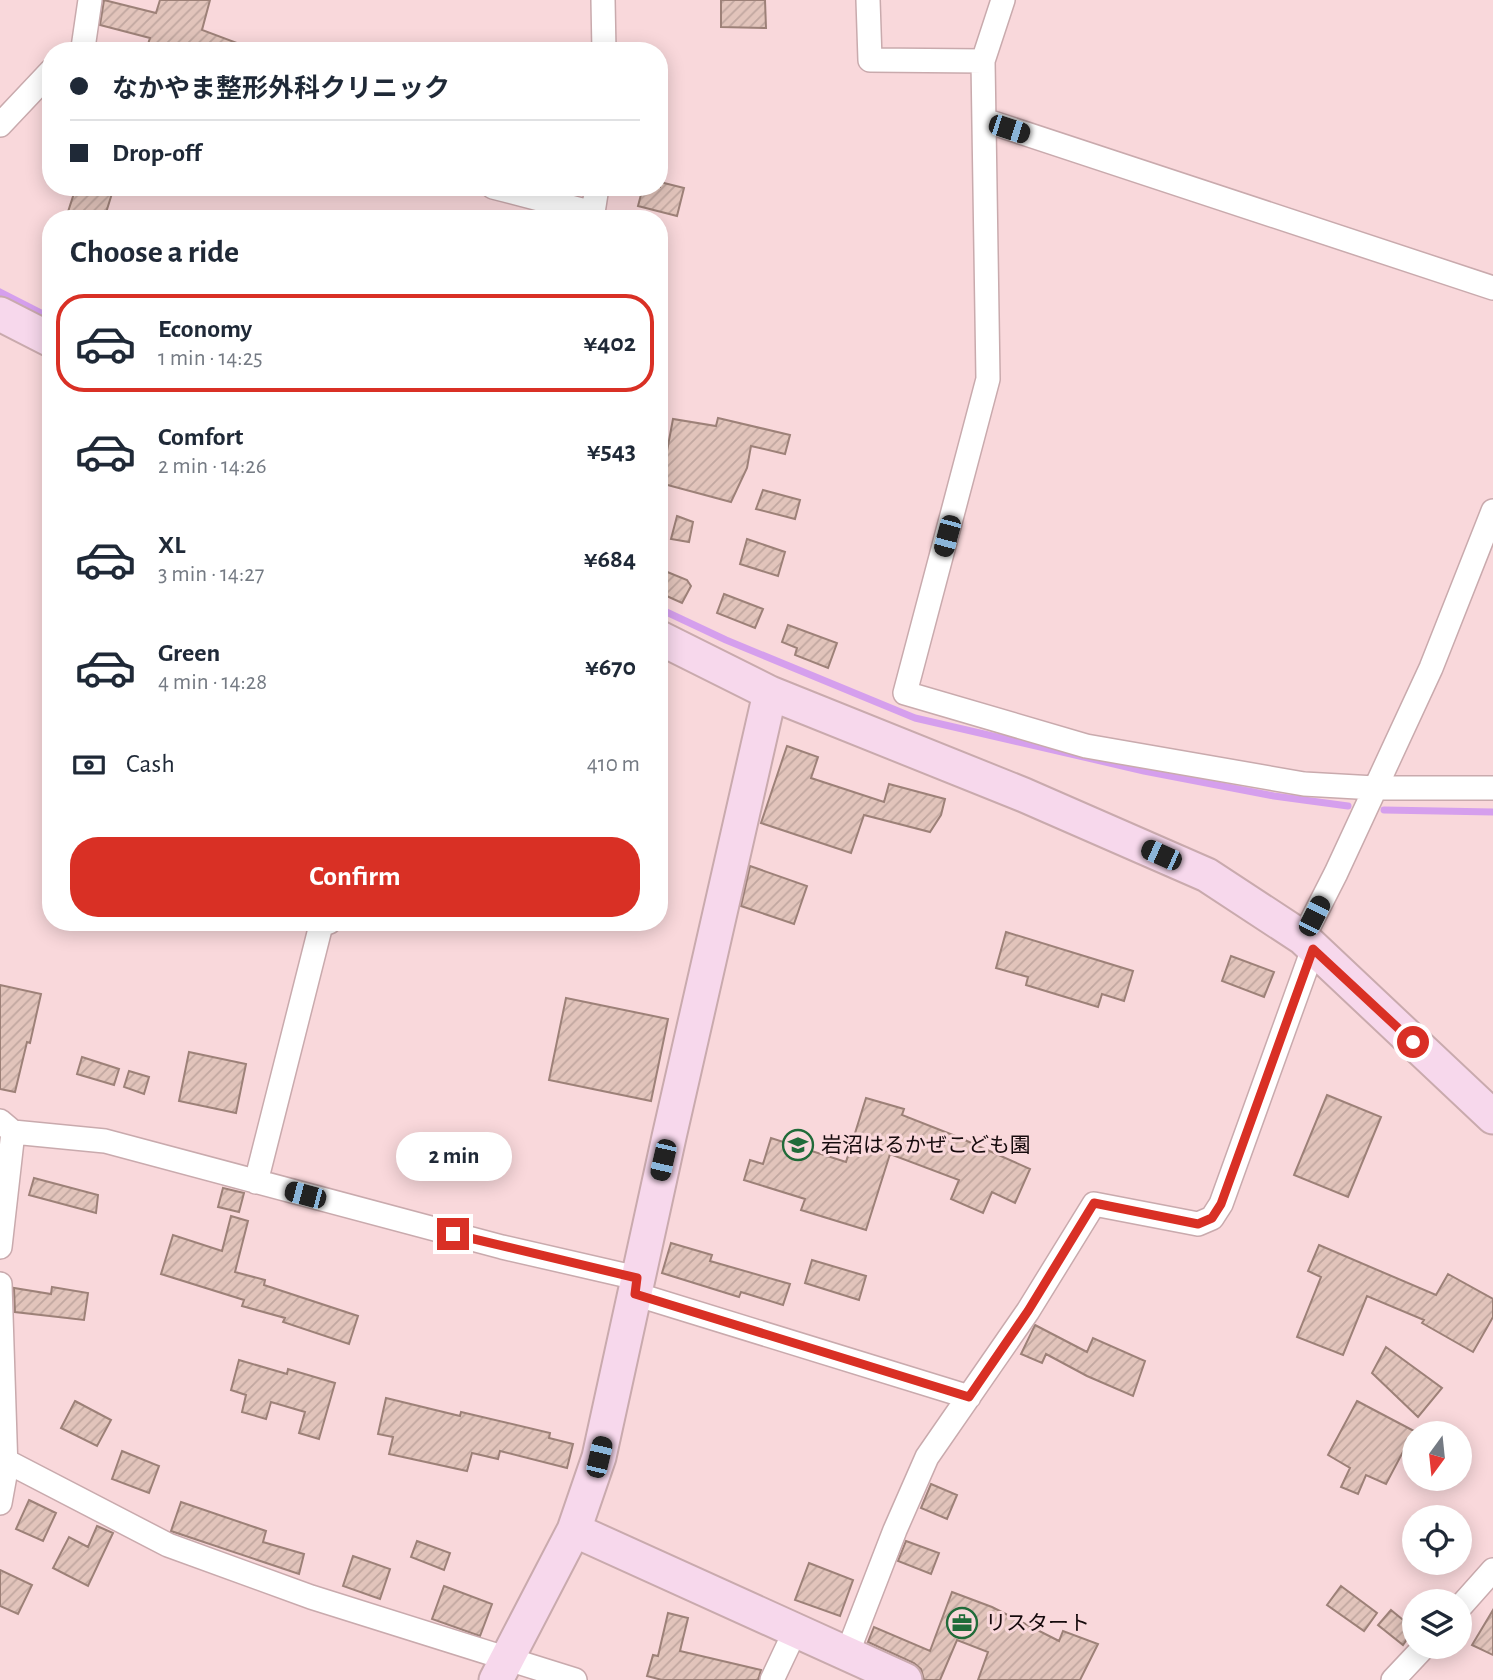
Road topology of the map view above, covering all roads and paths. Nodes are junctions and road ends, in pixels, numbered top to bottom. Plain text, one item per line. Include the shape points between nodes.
1 (90, 0) edge
2 (603, 0) edge
3 (868, 0) edge
4 (1003, 0) edge
5 (86, 42) edge
6 (604, 42) edge
7 (983, 61) junction
8 (42, 81) edge
9 (984, 120) junction
10 (0, 125) edge
11 (524, 196) edge
12 (572, 210) edge
13 (1493, 288) edge
14 (0, 314) edge
15 (42, 336) edge
16 (1493, 513) edge
17 (668, 642) edge
18 (770, 693) junction
19 (1375, 788) junction
20 (1493, 788) edge
21 (319, 931) edge
22 (1308, 944) junction
23 (1493, 1117) edge
24 (7, 1127) edge
25 (256, 1182) junction
26 (3, 1215) edge
27 (0, 1247) edge
28 (0, 1284) edge
29 (636, 1286) junction
30 (969, 1397) junction
31 (6, 1461) junction
32 (0, 1503) edge
33 (574, 1530) junction
34 (1493, 1570) edge
35 (1472, 1594) edge
36 (796, 1629) junction
37 (848, 1654) junction
38 (1413, 1659) edge
39 (502, 1670) edge
40 (575, 1680) edge
41 (772, 1680) edge
42 (905, 1680) edge
43 (1393, 1680) edge

1 - 5 street
2 - 6 street
3 - 7 street via 870,60
4 - 7 street
7 - 9 street
8 - 10 street
9 - 13 street
9 - 19 street via 989,379 905,693 1086,746 1304,784
11 - 12 street
14 - 15 street
16 - 19 street via 1431,668
17 - 18 street
18 - 22 street via 1207,875
18 - 29 street
19 - 20 street
19 - 22 street
21 - 25 street
22 - 23 street
22 - 30 street via 1221,1204 1212,1218 1198,1224 1094,1203
24 - 25 street via 105,1141
24 - 26 street
25 - 29 street
26 - 27 street
28 - 31 street
29 - 30 street
29 - 33 street via 599,1457
30 - 37 street via 927,1457
31 - 32 street
31 - 39 street via 168,1545
33 - 36 street
33 - 39 street
34 - 35 street
36 - 37 street
36 - 41 street
37 - 42 street
38 - 43 street
39 - 40 street

